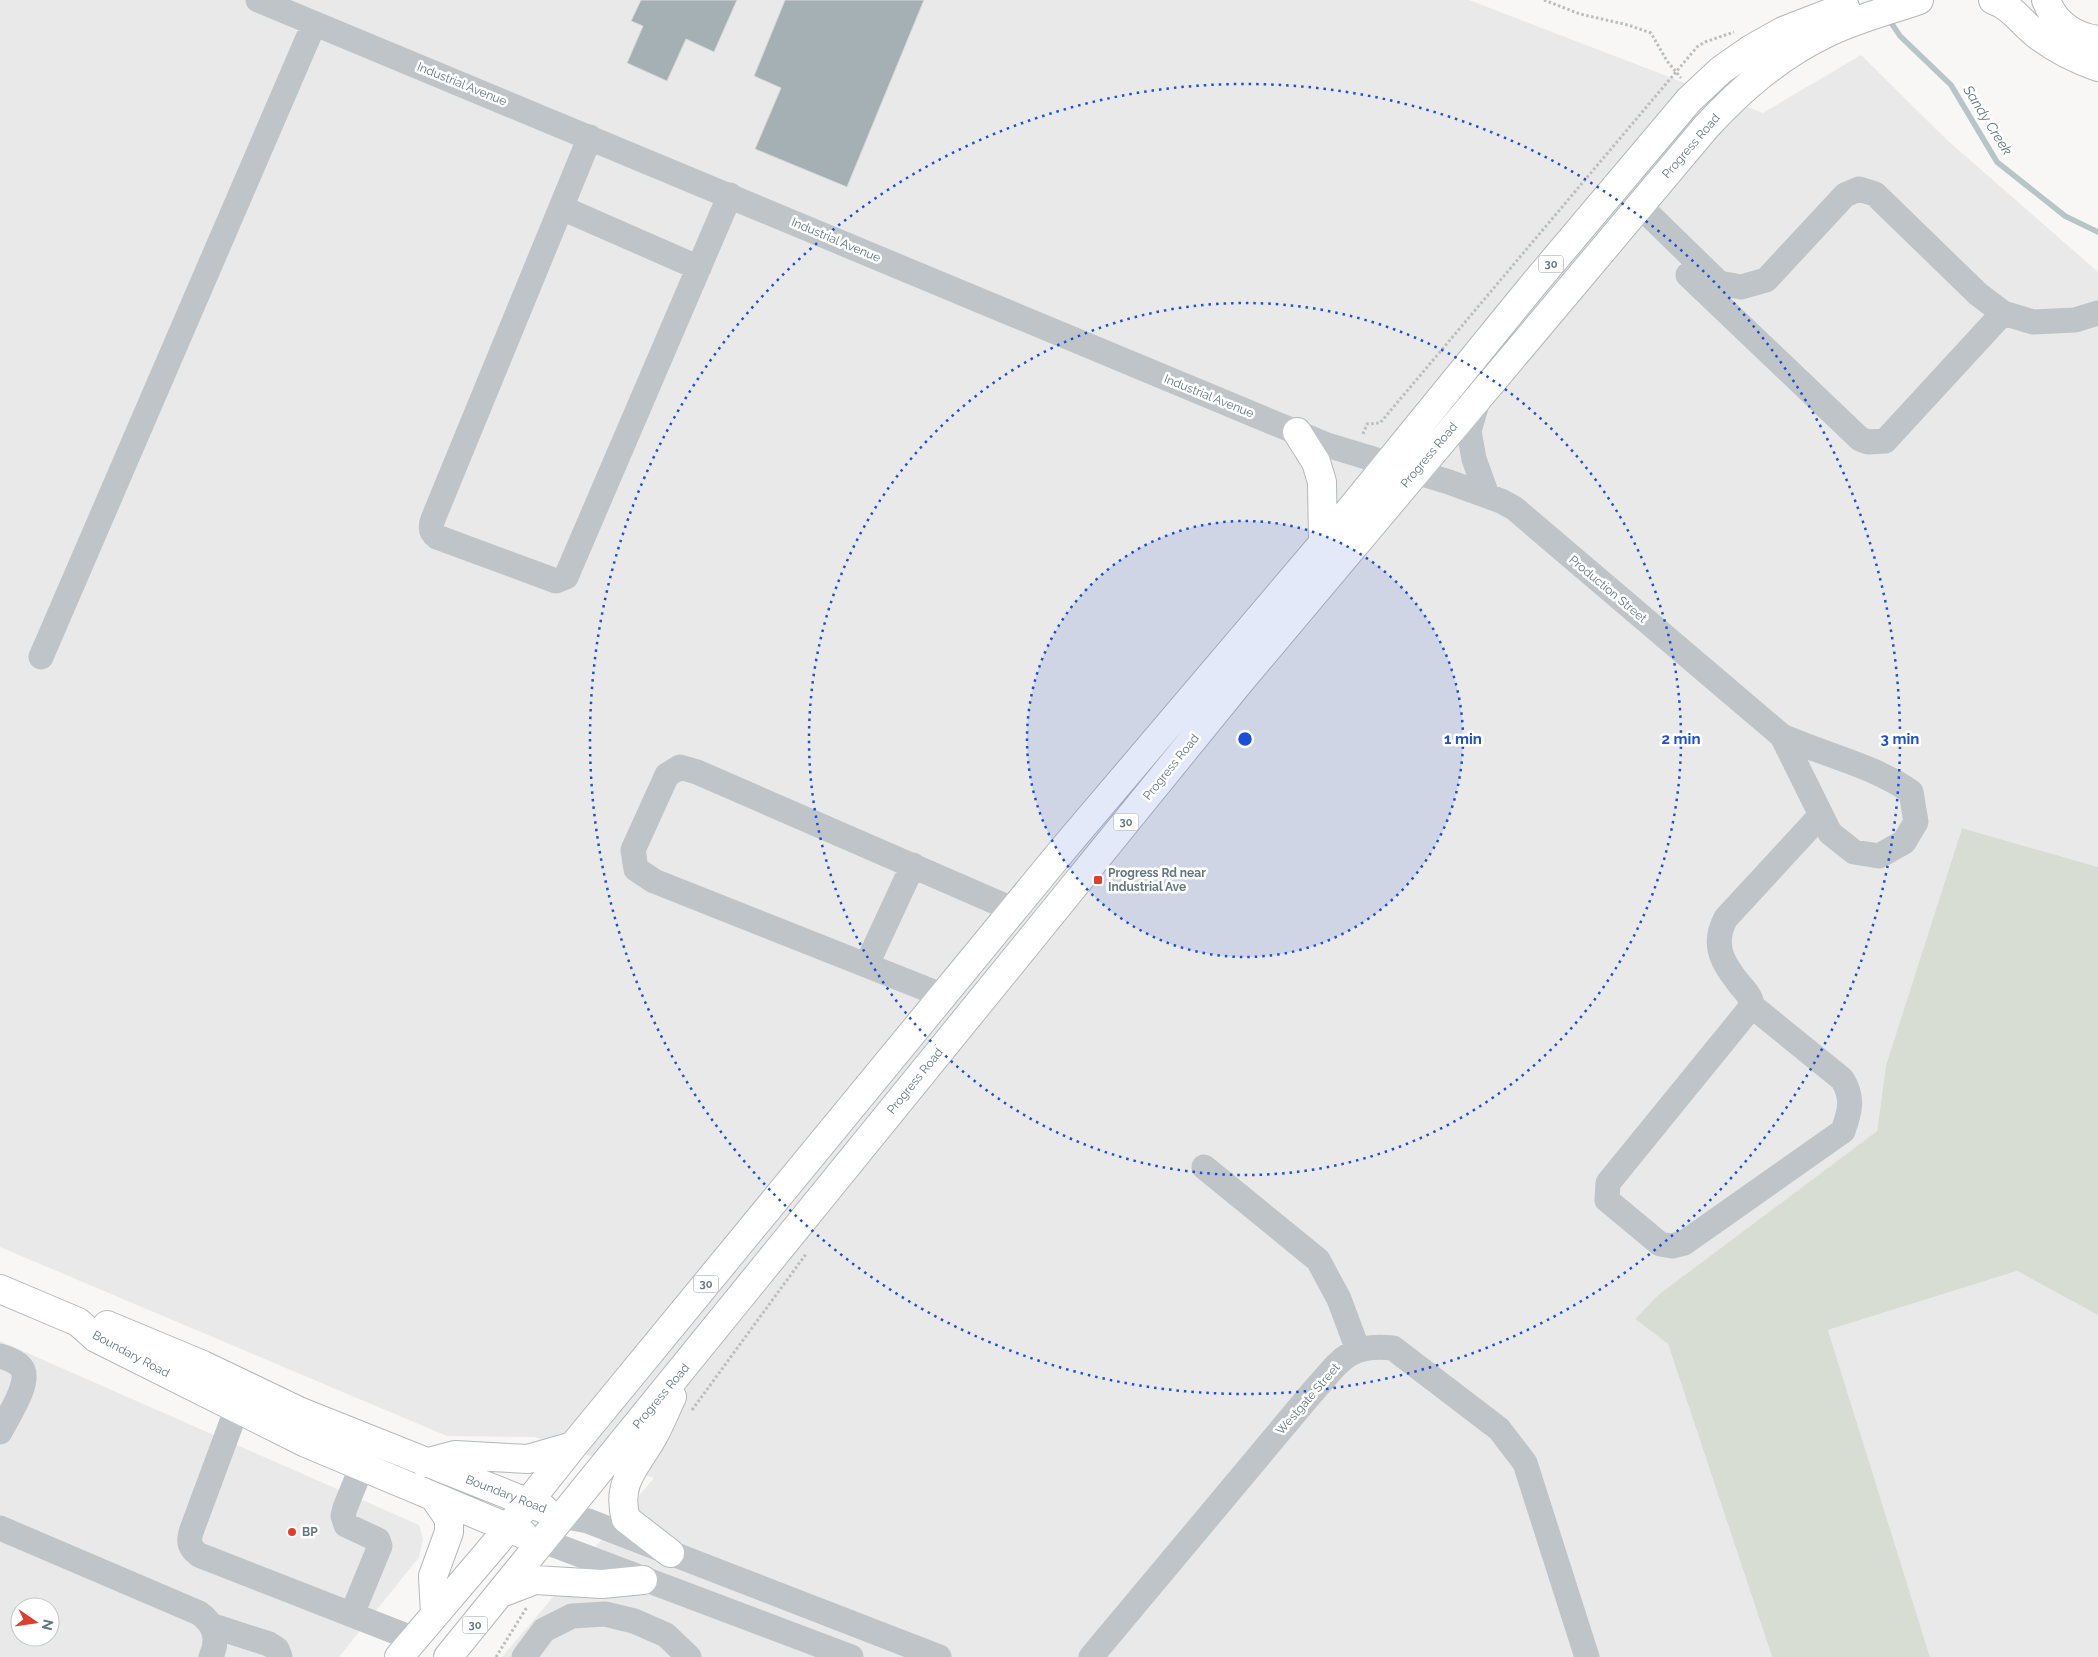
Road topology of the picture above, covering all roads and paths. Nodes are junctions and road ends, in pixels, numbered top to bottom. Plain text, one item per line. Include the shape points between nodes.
1 (258, 0) edge
2 (1544, 0) edge
3 (1556, 0) edge
4 (1993, 0) edge
5 (2046, 0) edge
6 (1916, 1) edge
7 (1557, 5) junction
8 (1855, 10) edge
9 (314, 24) junction
10 (2098, 40) edge
11 (2098, 67) edge
12 (1696, 93) junction
13 (590, 137) junction
14 (730, 195) junction
15 (562, 208) junction
16 (1634, 212) junction
17 (699, 268) junction
18 (2002, 313) junction
19 (2098, 313) edge
20 (1480, 395) junction
21 (1297, 432) junction
22 (1387, 463) junction
23 (1416, 472) junction
24 (1487, 495) junction
25 (1323, 543) junction
26 (41, 658) dead end
27 (1782, 736) junction
28 (1822, 815) junction
29 (913, 865) junction
30 (1014, 910) junction
31 (868, 964) junction
32 (944, 996) junction
33 (1752, 1006) junction
34 (1204, 1167) dead end
35 (0, 1289) edge
36 (78, 1322) junction
37 (1358, 1350) junction
38 (0, 1356) edge
39 (687, 1364) junction
40 (238, 1408) junction
41 (0, 1432) edge
42 (573, 1446) junction
43 (425, 1463) junction
44 (362, 1466) junction
45 (434, 1498) junction
46 (527, 1503) junction
47 (562, 1516) junction
48 (0, 1528) edge
49 (508, 1528) junction
50 (541, 1540) junction
51 (670, 1554) junction
52 (643, 1580) junction
53 (501, 1593) junction
54 (352, 1614) junction
55 (435, 1614) junction
56 (213, 1626) junction
57 (407, 1648) edge
58 (212, 1657) edge
59 (280, 1657) edge
60 (448, 1657) edge
61 (524, 1657) edge
62 (689, 1657) edge
63 (851, 1657) edge
64 (939, 1657) edge
65 (1091, 1657) edge
66 (1587, 1657) edge

1 - 9 street, Industrial Avenue
2 - 7 path
3 - 7 path
4 - 11 main road via 2006,7 2047,43 2079,61
5 - 10 main road via 2065,28
6 - 8 main road, Progress Road / 30
7 - 12 path via 1652,33 1667,61
8 - 12 main road, Progress Road / 30 via 1783,31 1721,70
8 - 16 main road, Progress Road / 30 via 1827,33 1799,48 1739,92
9 - 13 street, Industrial Avenue
9 - 26 street
12 - 22 main road, Progress Road / 30
13 - 14 street, Industrial Avenue
13 - 15 street
14 - 17 street
14 - 21 street, Industrial Avenue
15 - 17 street
15 - 17 street via 433,519 432,533 437,537 556,581 566,577
16 - 18 street via 1719,283 1741,287 1766,280 1845,195 1859,189 1875,194 1978,294
16 - 18 street via 1860,439 1868,442 1885,441
16 - 20 main road, Progress Road / 30
18 - 19 street via 2033,322 2075,320
20 - 23 main road, Progress Road / 30
20 - 24 street via 1469,431 1474,459
21 - 22 street, Industrial Avenue via 1327,445
21 - 25 main road via 1316,462 1322,482
22 - 23 street, Industrial Avenue
22 - 25 main road, Progress Road / 30
23 - 24 street, Production Street
23 - 39 main road, Progress Road / 30 via 1164,775
24 - 27 street, Production Street via 1514,508
25 - 30 main road, Progress Road / 30
27 - 28 street, Production Street
27 - 28 street, Production Street via 1891,778 1911,792 1916,822 1904,842 1879,856 1854,852 1830,832
28 - 33 street via 1726,918 1719,931 1719,948 1730,971 1751,999
29 - 30 street
29 - 31 street
29 - 31 street via 698,772 680,767 667,775 633,850 636,868 654,881
30 - 32 main road, Progress Road / 30
31 - 32 street
32 - 42 main road, Progress Road / 30
33 - 33 street via 1608,1183 1607,1200 1660,1244 1684,1243 1843,1131 1851,1109 1848,1089 1842,1079
34 - 37 street via 1318,1260 1339,1299
35 - 36 main road, Boundary Road
36 - 40 main road, Boundary Road via 96,1338
36 - 43 main road, Boundary Road via 103,1323 203,1365 301,1412
37 - 65 street, Westgate Street via 1347,1354 1310,1394
37 - 66 street, Westgate Street via 1371,1346 1393,1348 1499,1429 1525,1463
38 - 41 street via 22,1367 25,1376 23,1387
39 - 47 main road, Progress Road / 30
39 - 51 main road via 655,1434 629,1472 622,1496 626,1519
40 - 44 main road, Boundary Road via 306,1443
40 - 54 street via 188,1541 192,1549 199,1555
42 - 43 main road via 528,1459 455,1455
42 - 46 main road, Progress Road / 30
43 - 46 main road, Boundary Road
44 - 45 main road, Boundary Road
44 - 54 street via 343,1516 346,1525 378,1540 380,1546
45 - 49 main road, Boundary Road
45 - 55 main road via 449,1519 449,1532 433,1576
46 - 47 main road, Boundary Road
46 - 49 main road, Progress Road / 30
47 - 50 main road, Progress Road / 30
47 - 51 street, Boundary Road via 588,1521
48 - 56 street via 200,1613
49 - 50 main road, Boundary Road
49 - 55 main road, Progress Road / 30
50 - 52 street, Boundary Road
50 - 53 main road, Progress Road / 30
51 - 64 street, Boundary Road
52 - 53 main road via 602,1584 535,1580
52 - 63 street, Boundary Road
53 - 60 main road, Progress Road / 30
54 - 57 street
55 - 57 main road, Progress Road / 30
56 - 58 street via 216,1637
56 - 59 street via 269,1644 277,1649
61 - 62 street via 544,1630 572,1616 605,1614 666,1635

